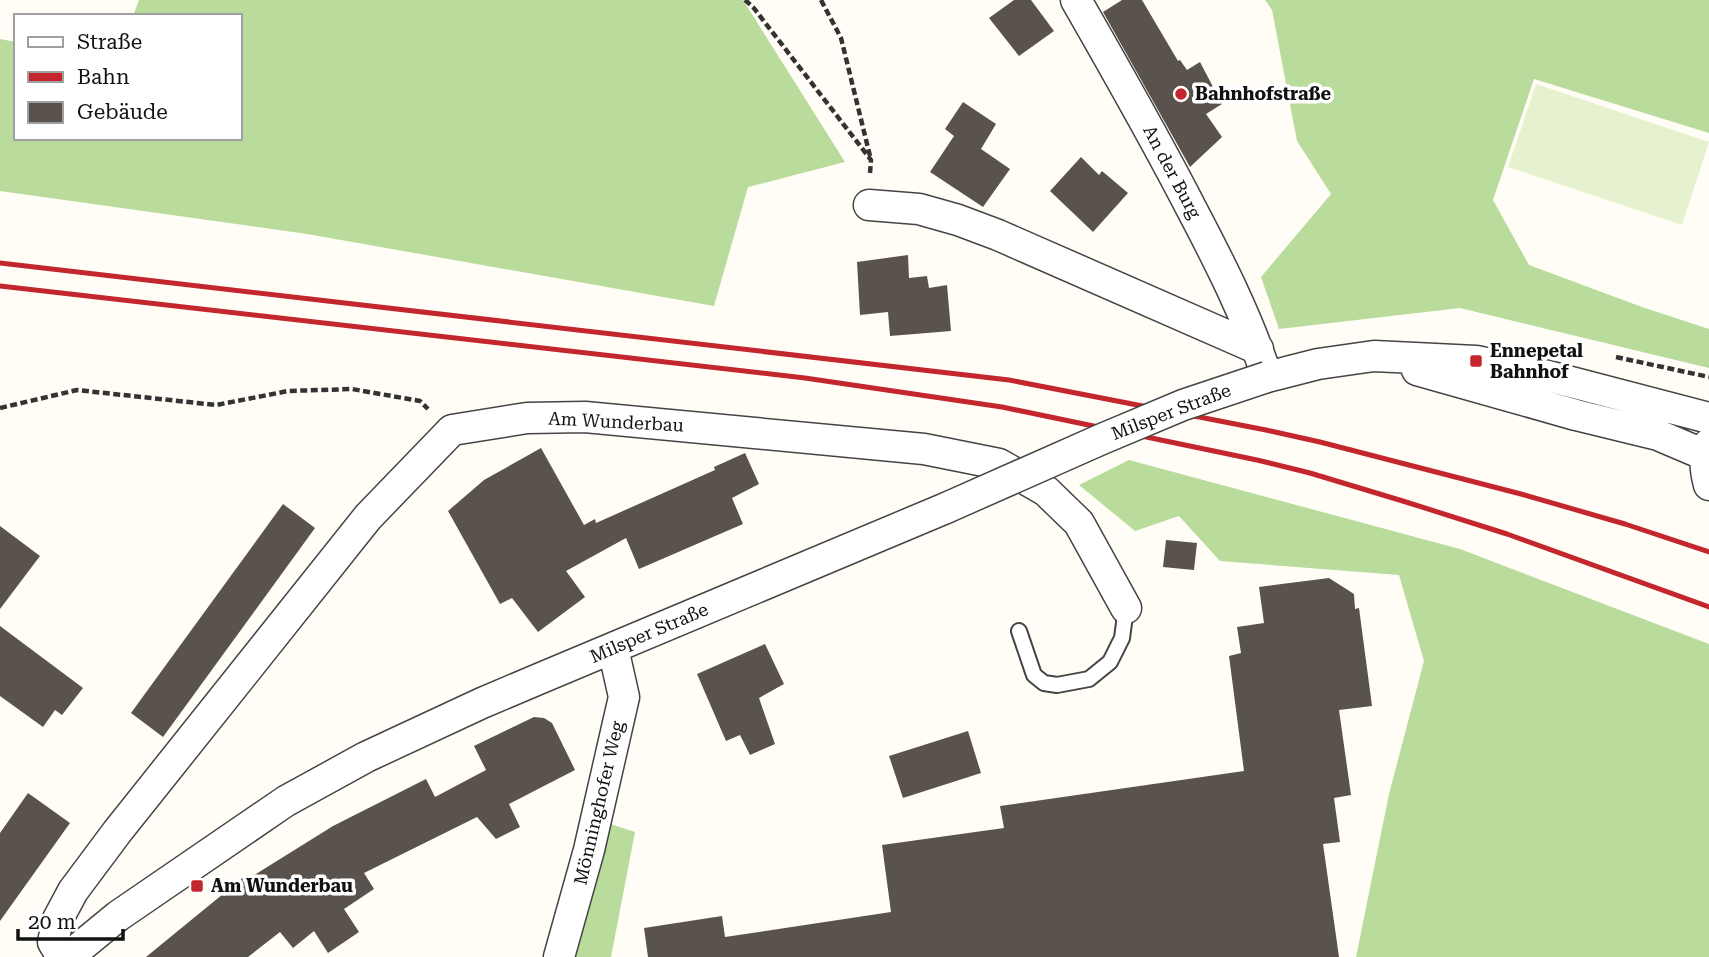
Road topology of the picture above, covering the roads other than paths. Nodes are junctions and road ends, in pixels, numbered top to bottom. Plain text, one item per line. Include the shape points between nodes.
1 (1076, 0) edge
2 (869, 205) road end
3 (1258, 349) junction
4 (1374, 356) junction
5 (1267, 377) junction
6 (1709, 418) edge
7 (1707, 450) edge
8 (1709, 485) edge
9 (1126, 608) joint
10 (1019, 631) dead end
11 (613, 648) junction
12 (62, 957) edge
13 (68, 957) edge
14 (559, 957) edge

1 - 3 street, An der Burg via 1215,253
2 - 3 street via 919,209 958,220
3 - 5 street
4 - 5 street
4 - 6 street via 1476,361
4 - 7 street
5 - 11 street, Milsper Straße, bridge via 1183,405
7 - 8 street
9 - 10 lane via 1122,638 1110,662 1089,679 1044,683 1034,675
9 - 12 street, Am Wunderbau via 1079,523 1046,491 999,464 924,449 585,417 527,418 452,430 368,517 73,891 58,919 53,942
11 - 13 street, Milsper Straße via 435,724 286,801 118,916
11 - 14 street, Mönninghofer Weg via 624,697

